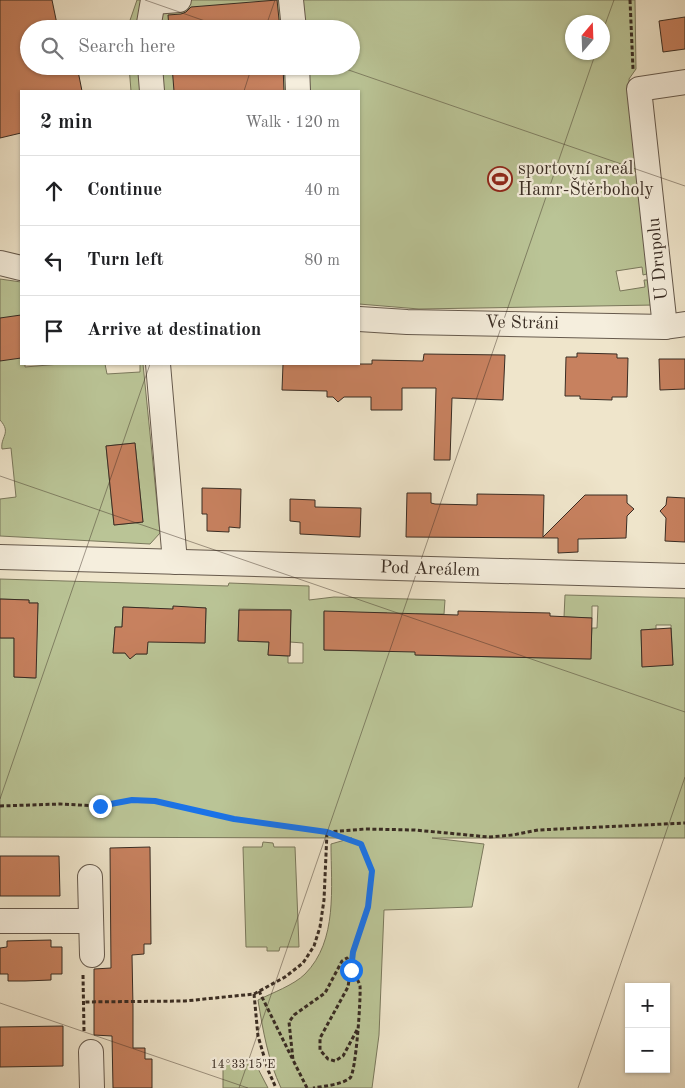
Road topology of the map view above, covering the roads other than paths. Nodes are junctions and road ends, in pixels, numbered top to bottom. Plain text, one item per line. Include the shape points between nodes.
1 (179, 0) edge
2 (291, 0) edge
3 (153, 1) edge
4 (150, 20) edge
5 (293, 20) edge
6 (151, 75) edge
7 (297, 75) edge
8 (685, 82) edge
9 (152, 90) edge
10 (298, 90) edge
11 (0, 264) edge
12 (20, 268) edge
13 (360, 319) edge
14 (675, 325) edge
15 (158, 365) edge
16 (0, 557) edge
17 (175, 562) junction
18 (685, 576) edge
19 (90, 878) dead end
20 (0, 921) edge
21 (91, 921) junction
22 (92, 955) road end
23 (91, 1052) road end
24 (92, 1088) edge

1 - 3 street
2 - 5 street
3 - 4 street
6 - 9 street
7 - 10 street
8 - 14 street, U Drupolu via 639,89
11 - 12 street
13 - 14 street, Ve Stráni
15 - 17 street
16 - 17 street, Pod Areálem
17 - 18 street, Pod Areálem
19 - 21 street
20 - 21 street
21 - 22 street
23 - 24 street

